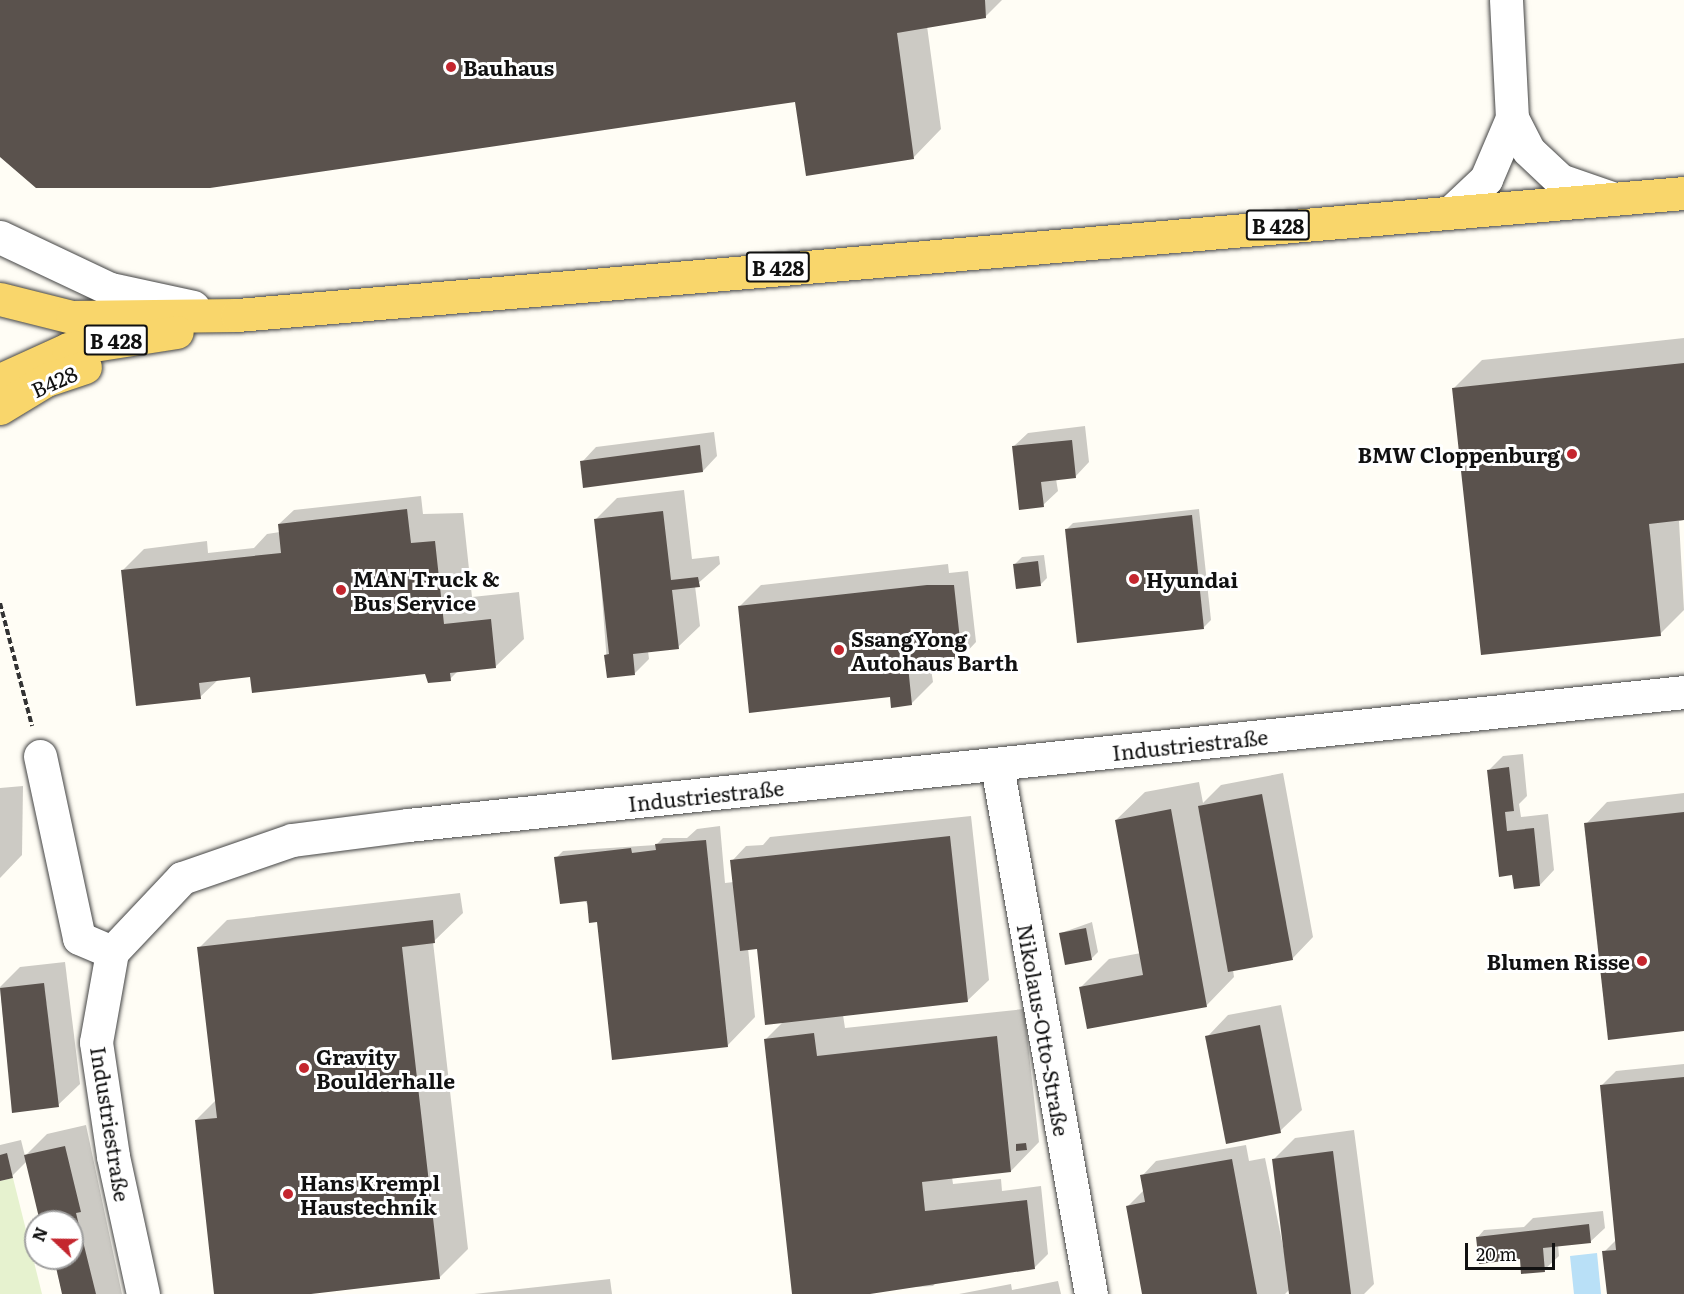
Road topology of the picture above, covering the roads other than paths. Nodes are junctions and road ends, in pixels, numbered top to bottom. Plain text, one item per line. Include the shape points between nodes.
1 (1506, 0) edge
2 (1512, 118) junction
3 (1684, 193) edge
4 (1612, 198) junction
5 (1452, 211) junction
6 (0, 237) edge
7 (0, 299) edge
8 (232, 317) junction
9 (0, 380) edge
10 (0, 408) edge
11 (1684, 692) edge
12 (40, 756) road end
13 (996, 766) junction
14 (112, 952) junction
15 (143, 1294) edge
16 (1091, 1294) edge

1 - 2 street
2 - 4 street via 1528,150 1560,180
2 - 5 street via 1486,179
3 - 4 main road, B 428
4 - 5 main road, B 428
5 - 8 main road, B 428
6 - 8 street via 110,289
7 - 8 main road, B 428 via 72,317
8 - 9 main road, B 428 via 68,349
8 - 10 main road, B428 via 171,350 99,362 46,380
11 - 13 street, Industriestraße
12 - 14 street via 79,938
13 - 14 street, Industriestraße via 292,840 182,878
13 - 16 street, Nikolaus-Otto-Straße
14 - 15 street, Industriestraße via 96,1042 112,1156

